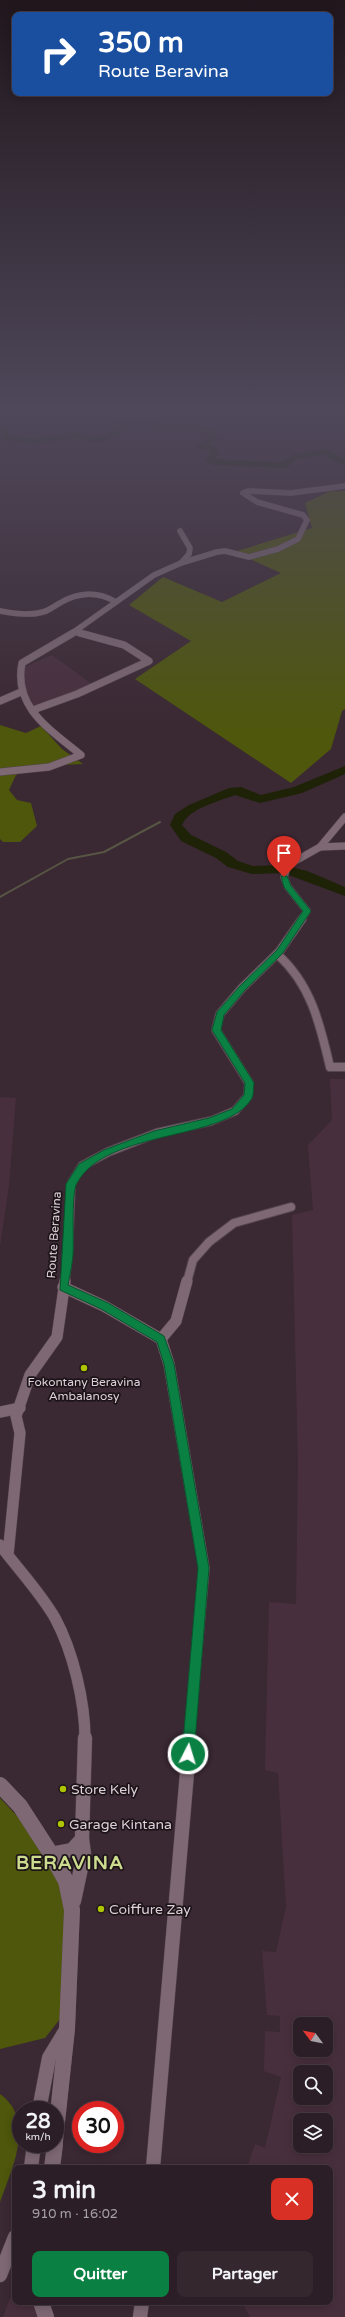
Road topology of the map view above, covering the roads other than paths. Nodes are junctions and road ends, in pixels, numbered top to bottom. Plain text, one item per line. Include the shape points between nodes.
1 (304, 516) edge
2 (180, 531) dead end
3 (181, 563) junction
4 (116, 602) junction
5 (0, 611) edge
6 (75, 632) junction
7 (21, 692) junction
8 (0, 701) edge
9 (33, 710) junction
10 (0, 772) edge
11 (345, 817) edge
12 (345, 846) edge
13 (320, 847) junction
14 (277, 954) junction
15 (345, 1067) edge
16 (292, 1207) dead end
17 (63, 1287) junction
18 (161, 1339) junction
19 (20, 1408) junction
20 (0, 1412) edge
21 (0, 1545) edge
22 (8, 1555) junction
23 (0, 1785) edge
24 (82, 1839) junction
25 (51, 1854) junction
26 (72, 1910) junction
27 (67, 2028) junction
28 (40, 2101) edge
29 (59, 2101) edge
30 (33, 2153) edge
31 (54, 2153) edge
32 (31, 2165) edge
33 (52, 2165) edge
34 (153, 2165) edge
35 (12, 2245) edge
36 (0, 2275) edge
37 (42, 2305) edge
38 (142, 2305) edge
39 (46, 2317) edge
40 (140, 2317) edge

1 - 3 street via 307,520 306,526 293,544 250,558 220,551
2 - 3 street via 190,548 189,554
3 - 4 street via 154,575
4 - 5 street via 98,593 80,594 62,601 49,610 30,615
4 - 6 street
6 - 7 street via 22,663
6 - 9 street via 124,645 149,661 77,694
7 - 8 street
7 - 9 street via 26,704
9 - 10 street via 80,755 49,767
11 - 13 street
12 - 13 street
13 - 14 street, Route Beravina via 288,865 284,877 288,887 307,911
14 - 15 street via 292,965 308,994 316,1012 330,1067
14 - 17 street, Route Beravina via 220,1014 216,1030 249,1083 248,1096 235,1111 211,1121 157,1133 108,1152 82,1166 71,1184 68,1256
16 - 18 street via 234,1223 208,1242 193,1260 176,1321
17 - 18 street via 104,1306
17 - 19 street, Route Beravina via 57,1337 30,1375
18 - 34 street via 169,1364 204,1568
19 - 20 street
19 - 22 street, Route Beravina via 16,1416 20,1434 12,1536
21 - 22 street
22 - 24 street via 55,1619 73,1669 84,1714 84,1784 80,1810
23 - 25 street via 20,1806
24 - 25 street via 72,1850
24 - 26 street via 84,1854
25 - 26 street via 66,1881
26 - 27 street
27 - 28 street via 54,2045 46,2064
27 - 29 street
30 - 32 street
31 - 33 street
35 - 36 street
37 - 39 street
38 - 40 street

